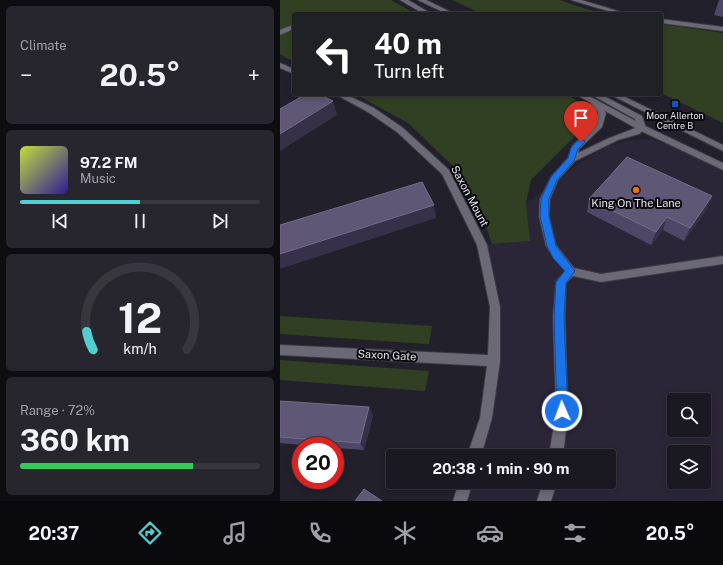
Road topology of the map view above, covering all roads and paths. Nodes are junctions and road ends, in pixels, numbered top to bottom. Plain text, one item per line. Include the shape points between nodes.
1 (403, 0) edge
2 (421, 0) edge
3 (574, 0) edge
4 (425, 12) edge
5 (448, 12) edge
6 (618, 12) edge
7 (663, 21) edge
8 (292, 27) edge
9 (723, 29) edge
10 (280, 33) edge
11 (280, 65) edge
12 (292, 71) edge
13 (342, 96) edge
14 (617, 96) edge
15 (594, 98) edge
16 (642, 128) junction
17 (723, 148) edge
18 (572, 159) junction
19 (723, 167) edge
20 (723, 260) edge
21 (571, 271) junction
22 (280, 350) edge
23 (494, 361) junction
24 (476, 449) edge
25 (557, 449) edge
26 (464, 489) edge
27 (548, 489) edge
28 (460, 501) edge
29 (544, 501) edge

1 - 4 street
2 - 5 street
3 - 6 street
7 - 9 street
8 - 10 street
11 - 12 street
13 - 23 street, Saxon Mount via 371,110 400,130 446,172 482,245 495,307
14 - 17 street
15 - 16 street
15 - 18 street via 602,113 599,125 575,148
16 - 18 street
16 - 19 street
18 - 21 street via 554,179 545,199 544,216 551,246
20 - 21 street via 601,278
21 - 25 street via 561,282 559,317 562,411
22 - 23 street, Saxon Gate
23 - 24 street, Saxon Mount via 486,418
26 - 28 street
27 - 29 street

